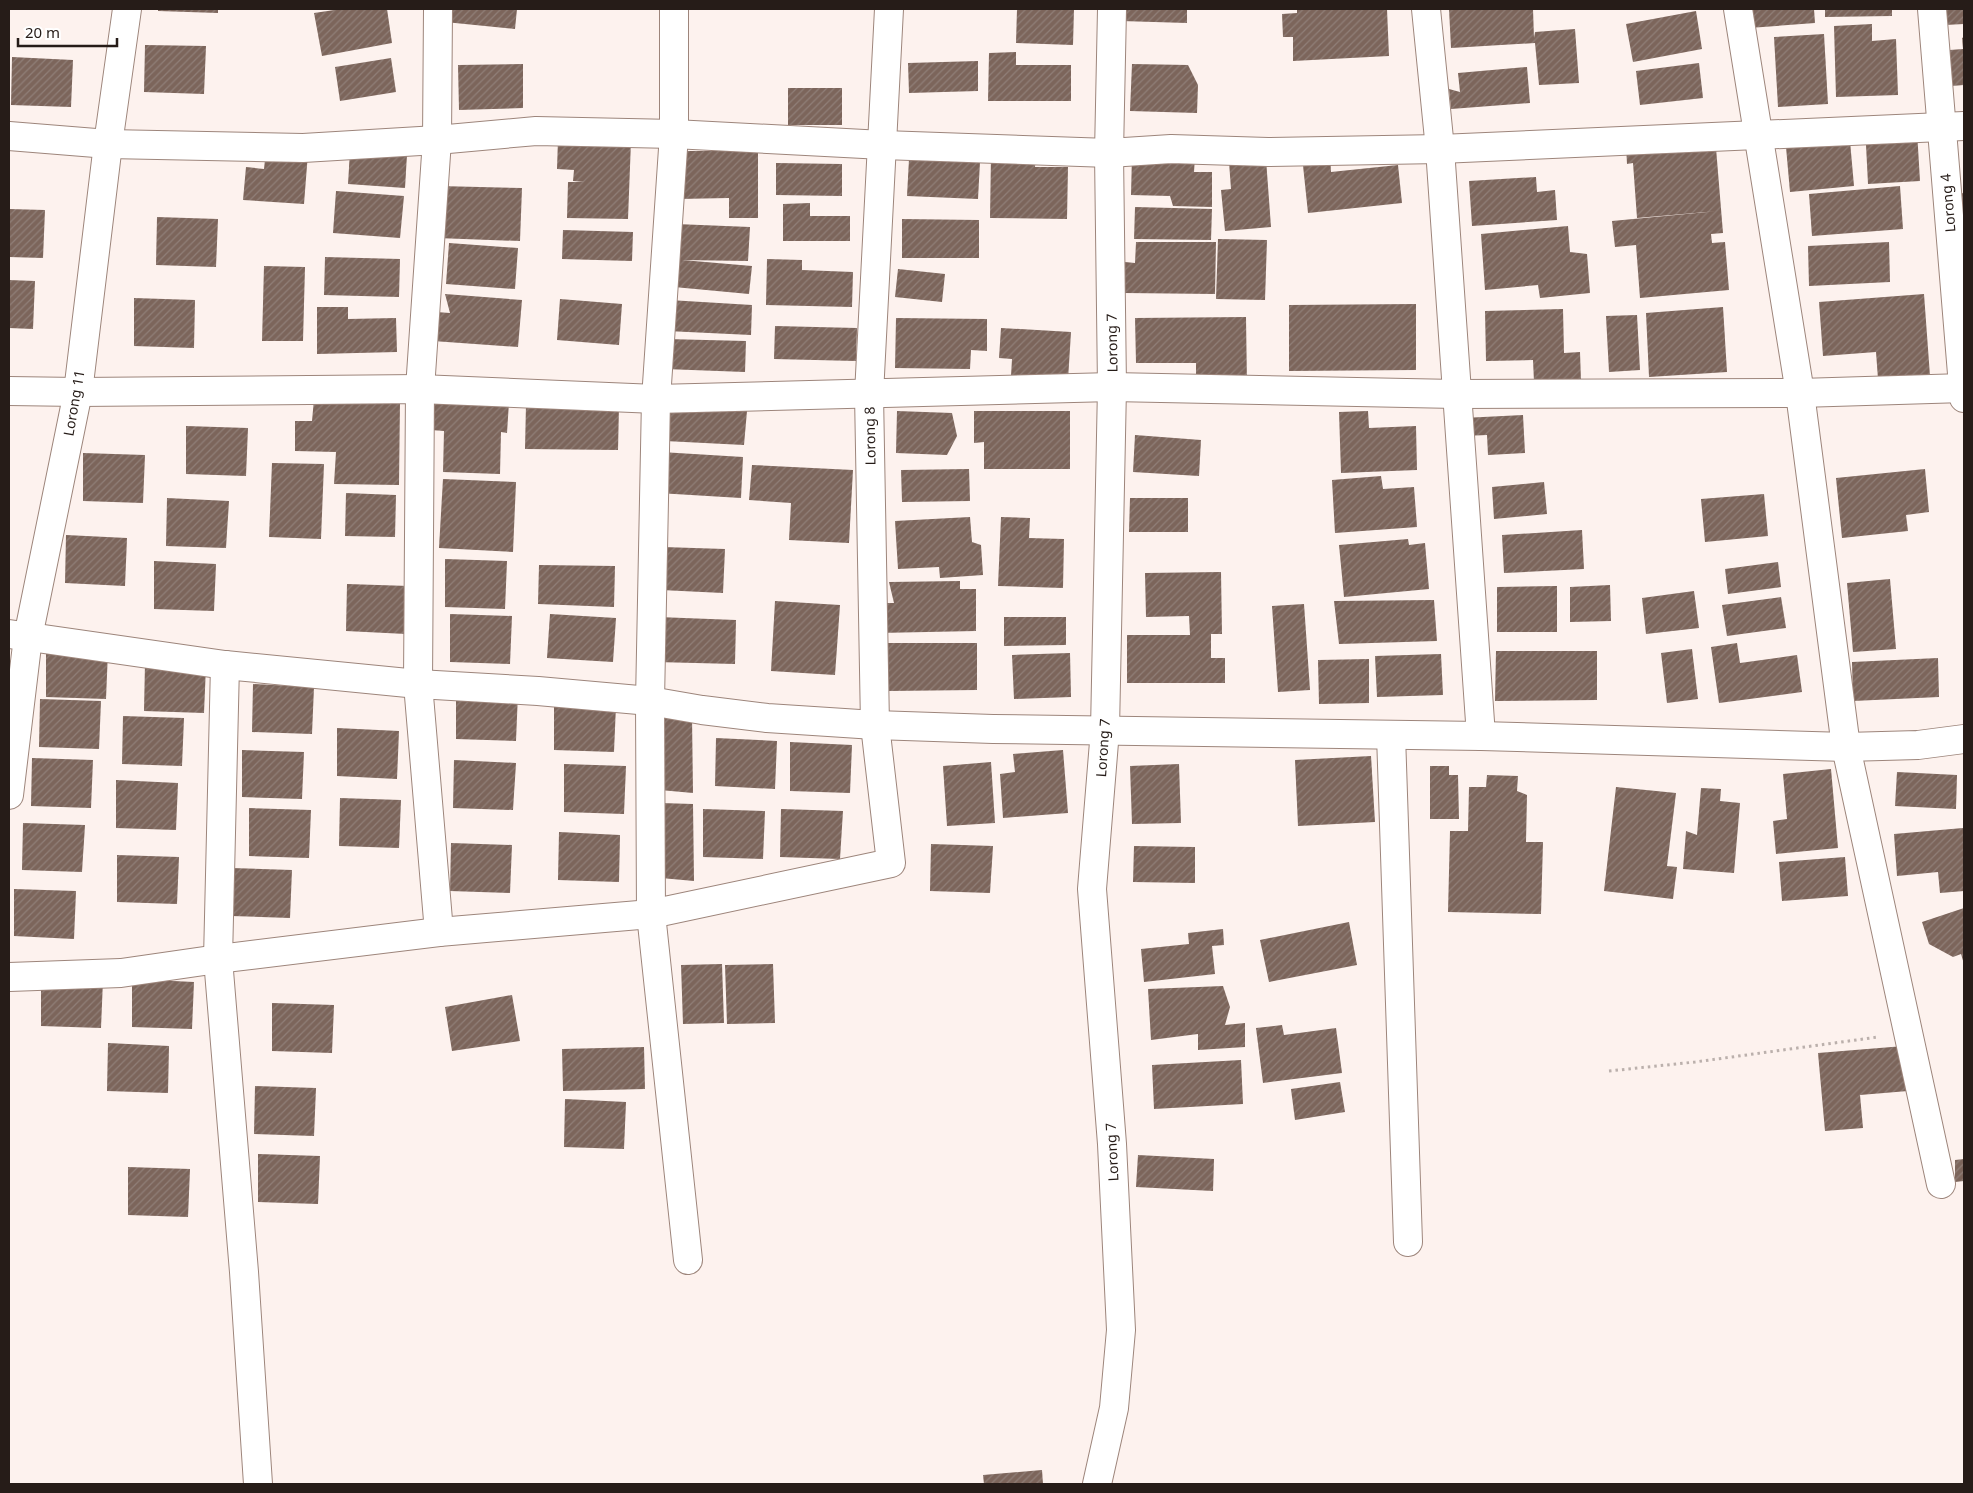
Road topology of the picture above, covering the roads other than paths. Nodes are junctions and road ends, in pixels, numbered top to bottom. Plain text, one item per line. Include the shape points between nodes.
1 (127, 9) edge
2 (438, 9) edge
3 (674, 9) edge
4 (889, 9) edge
5 (1112, 9) edge
6 (1426, 9) edge
7 (1738, 9) edge
8 (1932, 9) edge
9 (1953, 126) edge
10 (674, 134) junction
11 (1757, 135) junction
12 (9, 136) edge
13 (437, 140) junction
14 (108, 144) junction
15 (883, 145) junction
16 (1440, 149) junction
17 (1108, 153) junction
18 (1112, 387) junction
19 (420, 389) junction
20 (9, 391) edge
21 (1964, 391) edge
22 (78, 392) junction
23 (1800, 393) junction
24 (870, 394) junction
25 (1456, 394) junction
26 (656, 400) junction
27 (18, 636) edge
28 (226, 665) junction
29 (418, 684) junction
30 (650, 702) junction
31 (875, 725) junction
32 (1105, 730) junction
33 (1391, 734) junction
34 (1481, 736) junction
35 (1964, 740) edge
36 (1846, 747) junction
37 (9, 795) edge
38 (651, 914) junction
39 (439, 932) junction
40 (218, 958) junction
41 (9, 977) edge
42 (1942, 1184) dead end
43 (1408, 1242) dead end
44 (688, 1260) dead end
45 (258, 1484) edge
46 (1097, 1484) edge

1 - 14 street, Lorong 11
2 - 13 street
3 - 10 street
4 - 15 street, Lorong 8
5 - 17 street, Lorong 7
6 - 16 street
7 - 11 street
8 - 9 street, Lorong 4
9 - 11 street
9 - 21 street, Lorong 4
10 - 13 street via 536,131
10 - 15 street
10 - 26 street
11 - 16 street
11 - 23 street
12 - 14 street
13 - 14 street via 303,148
13 - 19 street
14 - 22 street, Lorong 11
15 - 17 street
15 - 24 street, Lorong 8
16 - 17 street via 1268,152 1172,149
16 - 25 street
17 - 18 street, Lorong 7
18 - 24 street
18 - 25 street
18 - 32 street, Lorong 7
19 - 22 street
19 - 26 street
19 - 29 street
20 - 22 street
21 - 23 street
22 - 27 street, Lorong 11
23 - 25 street
23 - 36 street
24 - 26 street
24 - 31 street, Lorong 8
25 - 34 street
26 - 30 street
27 - 28 street
27 - 37 street, Lorong 11
28 - 29 street
28 - 40 street
29 - 30 street
29 - 39 street
30 - 31 street via 767,718
30 - 38 street
31 - 32 street
31 - 38 street, Lorong 8 via 891,864
32 - 33 street
32 - 46 street, Lorong 7 via 1092,889 1112,1144 1121,1330 1114,1408
33 - 34 street
33 - 43 street
34 - 36 street
35 - 36 street
36 - 42 street
38 - 39 street
38 - 44 street
39 - 40 street
40 - 41 street via 121,973
40 - 45 street

